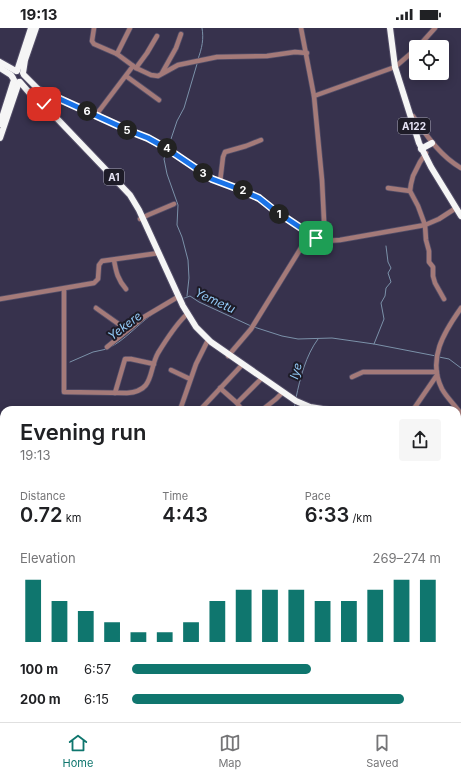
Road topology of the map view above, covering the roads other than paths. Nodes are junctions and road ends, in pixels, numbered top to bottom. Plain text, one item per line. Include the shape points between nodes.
1 (31, 28) edge
2 (36, 28) edge
3 (94, 28) edge
4 (130, 28) edge
5 (301, 28) edge
6 (390, 28) edge
7 (393, 28) edge
8 (435, 28) edge
9 (181, 34) dead end
10 (157, 36) dead end
11 (424, 40) edge
12 (307, 53) junction
13 (117, 54) junction
14 (409, 55) edge
15 (0, 62) edge
16 (396, 66) junction
17 (135, 67) junction
18 (0, 68) edge
19 (20, 72) junction
20 (162, 74) junction
21 (126, 76) junction
22 (17, 81) junction
23 (38, 88) junction
24 (13, 93) junction
25 (51, 95) junction
26 (314, 96) junction
27 (159, 100) dead end
28 (44, 104) junction
29 (96, 115) junction
30 (413, 116) junction
31 (0, 124) edge
32 (0, 138) edge
33 (261, 140) dead end
34 (432, 143) junction
35 (424, 151) junction
36 (461, 168) edge
37 (220, 182) junction
38 (388, 188) dead end
39 (410, 191) junction
40 (174, 204) dead end
41 (460, 210) edge
42 (461, 216) edge
43 (141, 218) junction
44 (424, 225) junction
45 (309, 235) junction
46 (325, 241) junction
47 (157, 253) junction
48 (114, 260) junction
49 (64, 289) junction
50 (126, 289) dead end
51 (0, 299) edge
52 (178, 299) junction
53 (444, 299) dead end
54 (96, 308) dead end
55 (461, 308) edge
56 (185, 316) junction
57 (127, 330) junction
58 (207, 342) junction
59 (107, 347) dead end
60 (228, 356) junction
61 (154, 364) junction
62 (241, 366) junction
63 (171, 370) dead end
64 (437, 374) junction
65 (352, 377) dead end
66 (190, 379) junction
67 (260, 380) junction
68 (220, 388) junction
69 (114, 392) junction
70 (282, 393) junction
71 (237, 403) junction
72 (181, 406) edge
73 (204, 406) edge
74 (239, 406) edge
75 (267, 406) edge
76 (301, 406) edge
77 (305, 406) edge
78 (416, 406) edge
79 (455, 406) edge

1 - 19 highway
2 - 19 highway
3 - 13 street via 94,44
4 - 13 street
5 - 12 street
6 - 16 highway, A122
7 - 16 highway, A122
8 - 11 street
9 - 20 street
10 - 17 street
12 - 20 street via 226,56 178,65
12 - 26 street
13 - 17 street
14 - 16 street
15 - 19 highway, A1
16 - 26 street
16 - 30 highway, A122
16 - 35 highway, A122
17 - 20 street via 151,75
17 - 21 street
18 - 22 highway, A1
19 - 22 highway via 14,74
19 - 22 highway via 24,79
19 - 23 highway, A1
21 - 27 street
21 - 29 street
22 - 24 highway
22 - 43 highway, A1 via 124,192
23 - 25 street
23 - 28 highway, A1
24 - 31 highway
24 - 32 highway
25 - 28 street via 45,97
25 - 29 street
26 - 46 street
28 - 43 highway, A1 via 125,189 135,202
29 - 37 street via 166,148
30 - 34 street
30 - 35 highway, A122
33 - 37 street via 225,152
34 - 35 highway
34 - 36 street
35 - 39 street via 413,176
35 - 41 highway, A122
37 - 45 street via 259,198
38 - 39 street
39 - 44 street
40 - 43 street
41 - 42 highway, A122
41 - 44 street
43 - 47 highway, A1
44 - 46 street
44 - 53 street via 429,262 433,267 435,283
45 - 46 street
45 - 60 street via 252,327
47 - 48 street
47 - 52 highway, A1
48 - 49 street via 100,262 97,282
48 - 50 street via 119,282
49 - 51 street
49 - 69 street via 64,392
52 - 56 highway, A1
52 - 57 street via 157,308
52 - 60 highway, A1 via 200,332
54 - 57 street
55 - 64 street via 440,343 436,356
56 - 58 highway, A1
56 - 61 street
57 - 59 street
58 - 60 highway, A1
58 - 66 street
60 - 62 highway, A1
60 - 70 highway, A1
61 - 69 street via 151,377 143,389
61 - 69 street via 125,359
62 - 67 highway, A1
62 - 68 street
63 - 66 street
64 - 65 street via 363,372
64 - 78 street
64 - 79 street via 442,389
66 - 72 street
67 - 70 highway, A1
67 - 71 street
68 - 71 street
68 - 73 street
70 - 75 street
70 - 76 highway, A1
70 - 77 highway, A1
71 - 74 street

